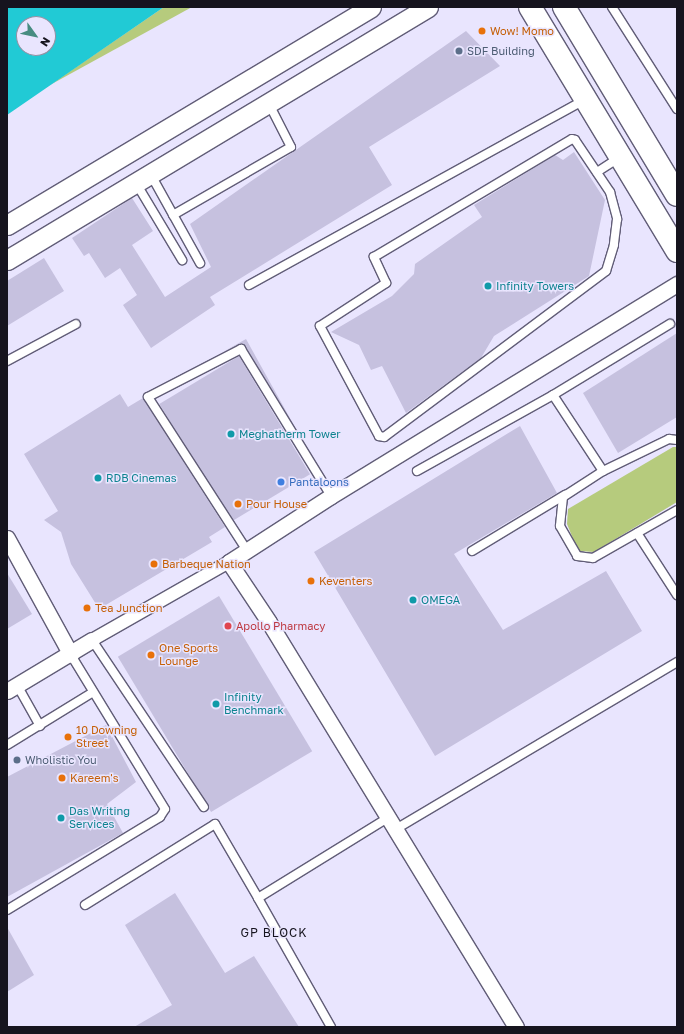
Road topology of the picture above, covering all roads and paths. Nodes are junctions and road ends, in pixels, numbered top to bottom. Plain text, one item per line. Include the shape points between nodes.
1 (371, 7) edge
2 (428, 7) edge
3 (530, 7) edge
4 (564, 7) edge
5 (612, 7) edge
6 (286, 59) junction
7 (301, 84) junction
8 (586, 99) junction
9 (269, 104) junction
10 (677, 109) edge
11 (621, 157) junction
12 (102, 169) junction
13 (597, 172) junction
14 (143, 180) junction
15 (676, 189) edge
16 (117, 195) junction
17 (174, 216) junction
18 (8, 224) edge
19 (25, 250) junction
20 (677, 251) edge
21 (7, 260) edge
22 (182, 260) dead end
23 (200, 262) dead end
24 (677, 284) edge
25 (249, 285) dead end
26 (76, 324) dead end
27 (670, 324) dead end
28 (7, 361) edge
29 (553, 395) junction
30 (677, 440) edge
31 (417, 471) dead end
32 (603, 471) junction
33 (568, 493) junction
34 (331, 496) junction
35 (677, 510) edge
36 (637, 533) junction
37 (7, 538) edge
38 (246, 549) junction
39 (472, 551) dead end
40 (229, 562) junction
41 (677, 595) edge
42 (92, 640) junction
43 (71, 654) junction
44 (677, 662) edge
45 (12, 688) edge
46 (93, 692) junction
47 (40, 726) junction
48 (7, 745) edge
49 (204, 807) dead end
50 (393, 823) junction
51 (258, 898) junction
52 (85, 905) dead end
53 (7, 910) edge
54 (332, 1027) edge
55 (516, 1027) edge

1 - 6 street
2 - 7 street
3 - 8 main road
4 - 15 main road
5 - 10 lane
6 - 7 street
6 - 12 street
7 - 9 street
8 - 11 main road
8 - 25 lane
9 - 14 street
9 - 17 lane via 291,147
11 - 13 lane
11 - 20 main road
12 - 16 street
12 - 18 street
13 - 13 lane via 575,140 566,140 374,257 386,283 320,326 379,436 384,437 606,272 614,245 617,219 610,192
14 - 16 street
14 - 17 lane
14 - 22 lane
16 - 19 street
17 - 23 lane
18 - 19 street
19 - 21 street
24 - 34 street
26 - 28 lane
27 - 29 lane
29 - 31 lane
29 - 32 lane
30 - 32 lane via 669,439
32 - 33 lane
33 - 36 lane via 563,497 560,526 577,556 593,558
33 - 39 lane
34 - 38 street
34 - 38 lane via 241,349 148,397
35 - 36 lane
36 - 41 lane
37 - 43 street
38 - 40 street
40 - 42 street
40 - 50 street
42 - 43 street
42 - 49 lane
43 - 45 street
43 - 46 lane
44 - 50 lane
45 - 47 lane
46 - 47 lane
46 - 53 lane via 164,806 164,814
47 - 48 lane
50 - 51 lane
50 - 55 street
51 - 52 lane via 215,824
51 - 54 lane

